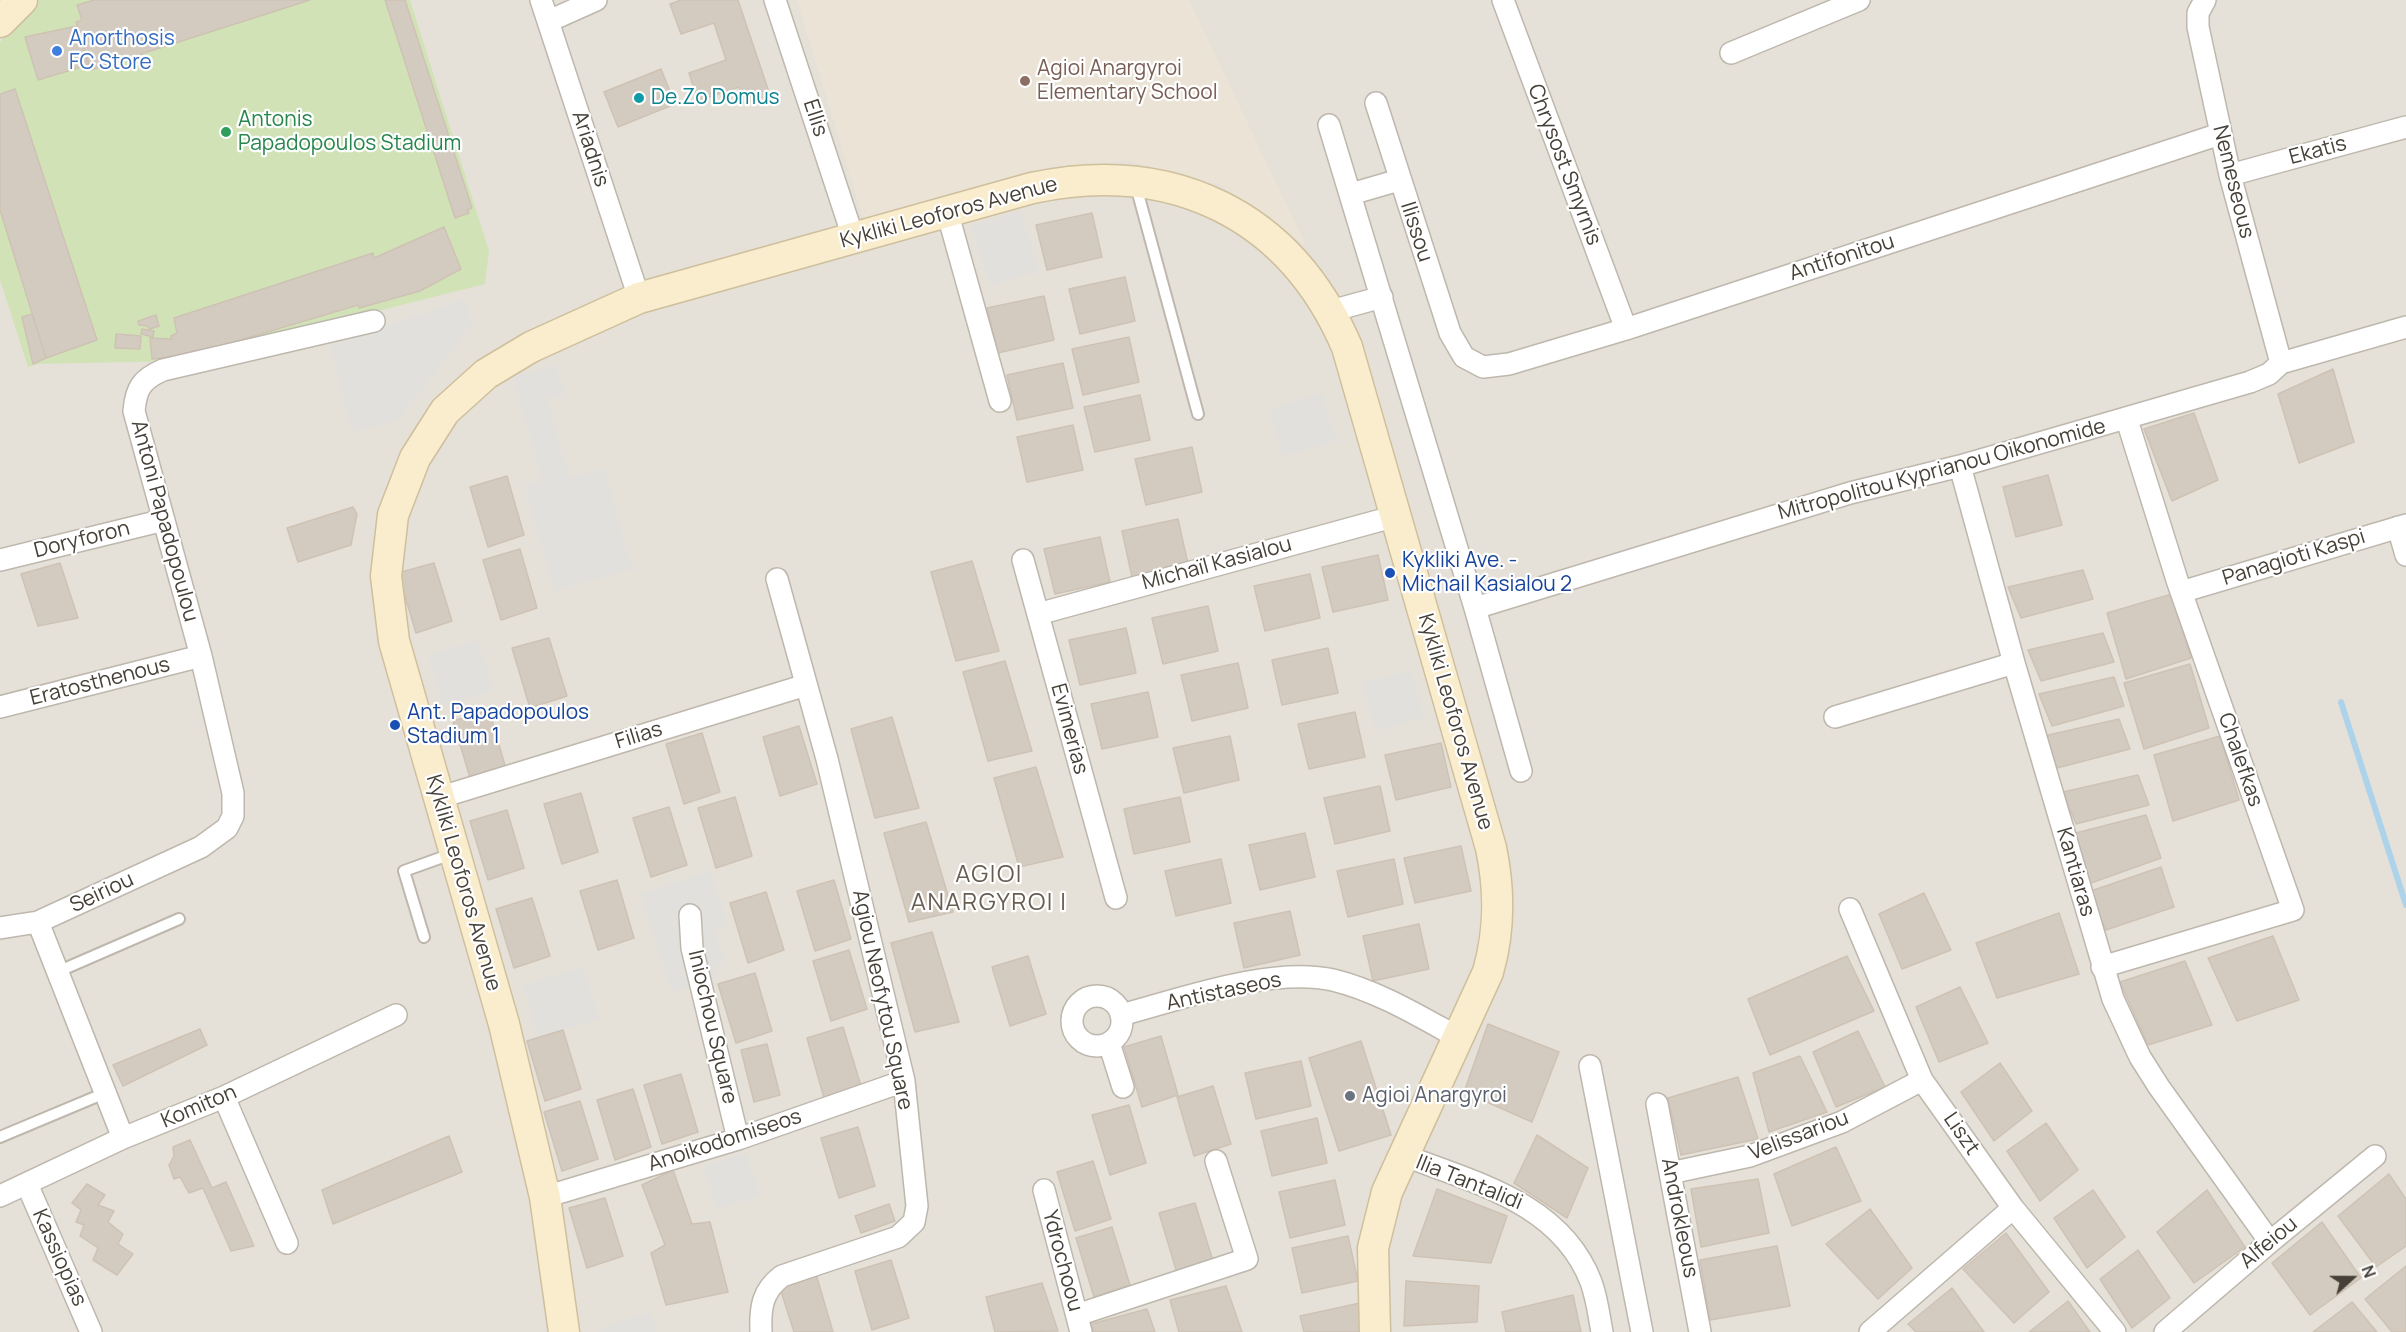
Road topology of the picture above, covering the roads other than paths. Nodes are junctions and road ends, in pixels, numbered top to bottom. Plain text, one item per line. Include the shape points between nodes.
1 (22, 0) edge
2 (541, 0) edge
3 (596, 0) edge
4 (775, 0) edge
5 (1503, 0) edge
6 (1858, 0) edge
7 (2205, 0) edge
8 (549, 21) junction
9 (0, 22) edge
10 (1731, 53) dead end
11 (1376, 103) dead end
12 (1329, 125) dead end
13 (2406, 127) edge
14 (2220, 134) junction
15 (2230, 175) junction
16 (1399, 180) junction
17 (1135, 182) junction
18 (1351, 194) junction
19 (947, 211) junction
20 (853, 237) junction
21 (1382, 297) junction
22 (639, 298) junction
23 (1332, 311) junction
24 (374, 321) dead end
25 (2406, 327) edge
26 (1626, 329) junction
27 (1464, 357) joint
28 (2281, 363) junction
29 (1000, 401) dead end
30 (1198, 414) dead end
31 (2127, 420) junction
32 (1960, 466) junction
33 (1396, 516) junction
34 (164, 520) junction
35 (2402, 526) edge
36 (2406, 555) edge
37 (0, 560) edge
38 (1023, 560) dead end
39 (777, 579) dead end
40 (2181, 592) junction
41 (1475, 608) junction
42 (1038, 614) junction
43 (201, 656) junction
44 (2014, 663) junction
45 (806, 685) junction
46 (0, 707) edge
47 (1834, 717) dead end
48 (1521, 771) dead end
49 (438, 798) junction
50 (201, 847) joint
51 (454, 853) junction
52 (1116, 898) dead end
53 (1850, 909) dead end
54 (690, 915) dead end
55 (179, 919) dead end
56 (38, 922) junction
57 (0, 928) edge
58 (424, 937) dead end
59 (2102, 967) junction
60 (57, 972) junction
61 (396, 1015) dead end
62 (1121, 1015) junction
63 (1459, 1038) junction
64 (1109, 1043) junction
65 (1590, 1066) dead end
66 (904, 1080) junction
67 (1922, 1080) junction
68 (1123, 1087) dead end
69 (105, 1093) junction
70 (224, 1097) junction
71 (1657, 1104) dead end
72 (0, 1137) edge
73 (123, 1138) junction
74 (738, 1139) junction
75 (1403, 1155) junction
76 (2375, 1156) dead end
77 (1216, 1161) dead end
78 (1670, 1173) junction
79 (27, 1184) junction
80 (1044, 1190) dead end
81 (0, 1196) edge
82 (545, 1197) junction
83 (2013, 1208) junction
84 (2270, 1242) junction
85 (287, 1243) dead end
86 (1079, 1324) edge
87 (91, 1332) edge
88 (564, 1332) edge
89 (761, 1332) edge
90 (1375, 1332) edge
91 (1602, 1332) edge
92 (1642, 1332) edge
93 (1700, 1332) edge
94 (1870, 1332) edge
95 (2115, 1332) edge
96 (2165, 1332) edge

1 - 9 street
2 - 8 street, Ariadnis
3 - 8 street
4 - 20 street, Ellis
5 - 26 street, Chrysost Smyrnis
6 - 10 street
7 - 14 street, Nemeseous via 2198,13 2198,27
8 - 22 street, Ariadnis
11 - 16 street, Ilissou
12 - 18 street
13 - 15 street, Ekatis
14 - 15 street, Nemeseous
14 - 26 street, Antifonitou
15 - 28 street, Nemeseous
16 - 18 street
16 - 27 street, Ilissou via 1450,333
17 - 19 street, Kykliki Leoforos Avenue via 1107,178 1059,183
17 - 23 street, Kykliki Leoforos Avenue via 1184,192 1232,211 1285,250
17 - 30 lane
18 - 21 street
19 - 20 street, Kykliki Leoforos Avenue
19 - 29 street
20 - 22 street, Kykliki Leoforos Avenue
21 - 23 street
21 - 41 street
22 - 49 street, Kykliki Leoforos Avenue via 531,347 486,374 445,411 415,458 393,514 386,576 394,641
23 - 33 street, Kykliki Leoforos Avenue via 1347,347
24 - 34 street, Antoni Papadopoulou via 147,377 140,384 134,411
25 - 28 street, Mitropolitou Kyprianou Oikonomide
26 - 27 street, Antifonitou via 1509,364 1483,367
28 - 31 street, Mitropolitou Kyprianou Oikonomide via 2269,374 2250,382
31 - 32 street, Mitropolitou Kyprianou Oikonomide
31 - 40 street, Chalefkas
32 - 41 street, Mitropolitou Kyprianou Oikonomide via 1850,493
32 - 44 street, Kantiaras
33 - 42 street, Michaïl Kasialou
33 - 63 street, Kykliki Leoforos Avenue via 1496,869 1499,910 1494,951
34 - 37 street, Doryforon
34 - 43 street, Antoni Papadopoulou
35 - 36 street
35 - 40 street, Panagioti Kaspi
38 - 42 street, Evimerias
39 - 45 street, Agiou Neofytou Square
40 - 59 street, Chalefkas via 2293,910
41 - 48 street
42 - 52 street, Evimerias
43 - 46 street, Eratosthenous
43 - 50 street, Antoni Papadopoulou via 234,793 233,816 227,828
44 - 47 street
44 - 59 street, Kantiaras
45 - 49 street, Filias
45 - 66 street, Agiou Neofytou Square
49 - 51 street, Kykliki Leoforos Avenue
50 - 56 street, Seiriou
51 - 58 lane via 404,871
51 - 82 street, Kykliki Leoforos Avenue via 504,1024
53 - 67 street, Liszt
54 - 74 street, Iniochou Square via 693,948
55 - 60 lane
56 - 57 street, Seiriou
56 - 60 street
59 - 84 street, Kantiaras via 2140,1056
60 - 69 street
61 - 70 street, Komiton
62 - 63 street, Antistaseos via 1261,981 1307,977 1361,989
62 - 64 street via 1120,1031
62 - 64 street via 1110,1000 1094,996 1078,1004 1073,1012 1073,1029 1084,1043
63 - 75 street, Kykliki Leoforos Avenue
64 - 68 street
65 - 92 street
66 - 74 street, Anoikodomiseos
66 - 89 street, Agiou Neofytou Square via 916,1186 914,1222 891,1240 782,1276 771,1284 760,1309
67 - 78 street, Velissariou via 1842,1122 1750,1156
67 - 83 street, Liszt
69 - 72 lane
69 - 73 street
70 - 73 street, Komiton
70 - 85 street
71 - 78 street, Androkleous
73 - 79 street, Komiton
74 - 82 street, Anoikodomiseos
75 - 90 street, Kykliki Leoforos Avenue via 1387,1192 1373,1248
75 - 91 street, Ilia Tantalidi via 1492,1189 1550,1222 1583,1264 1592,1284
76 - 84 street, Alfeiou
77 - 86 street via 1247,1259
78 - 93 street, Androkleous
79 - 81 street, Komiton
79 - 87 street, Kassiopias
80 - 86 street, Ydrochoou
82 - 88 street, Kykliki Leoforos Avenue
83 - 94 street
83 - 95 street, Liszt
84 - 96 street, Alfeiou

